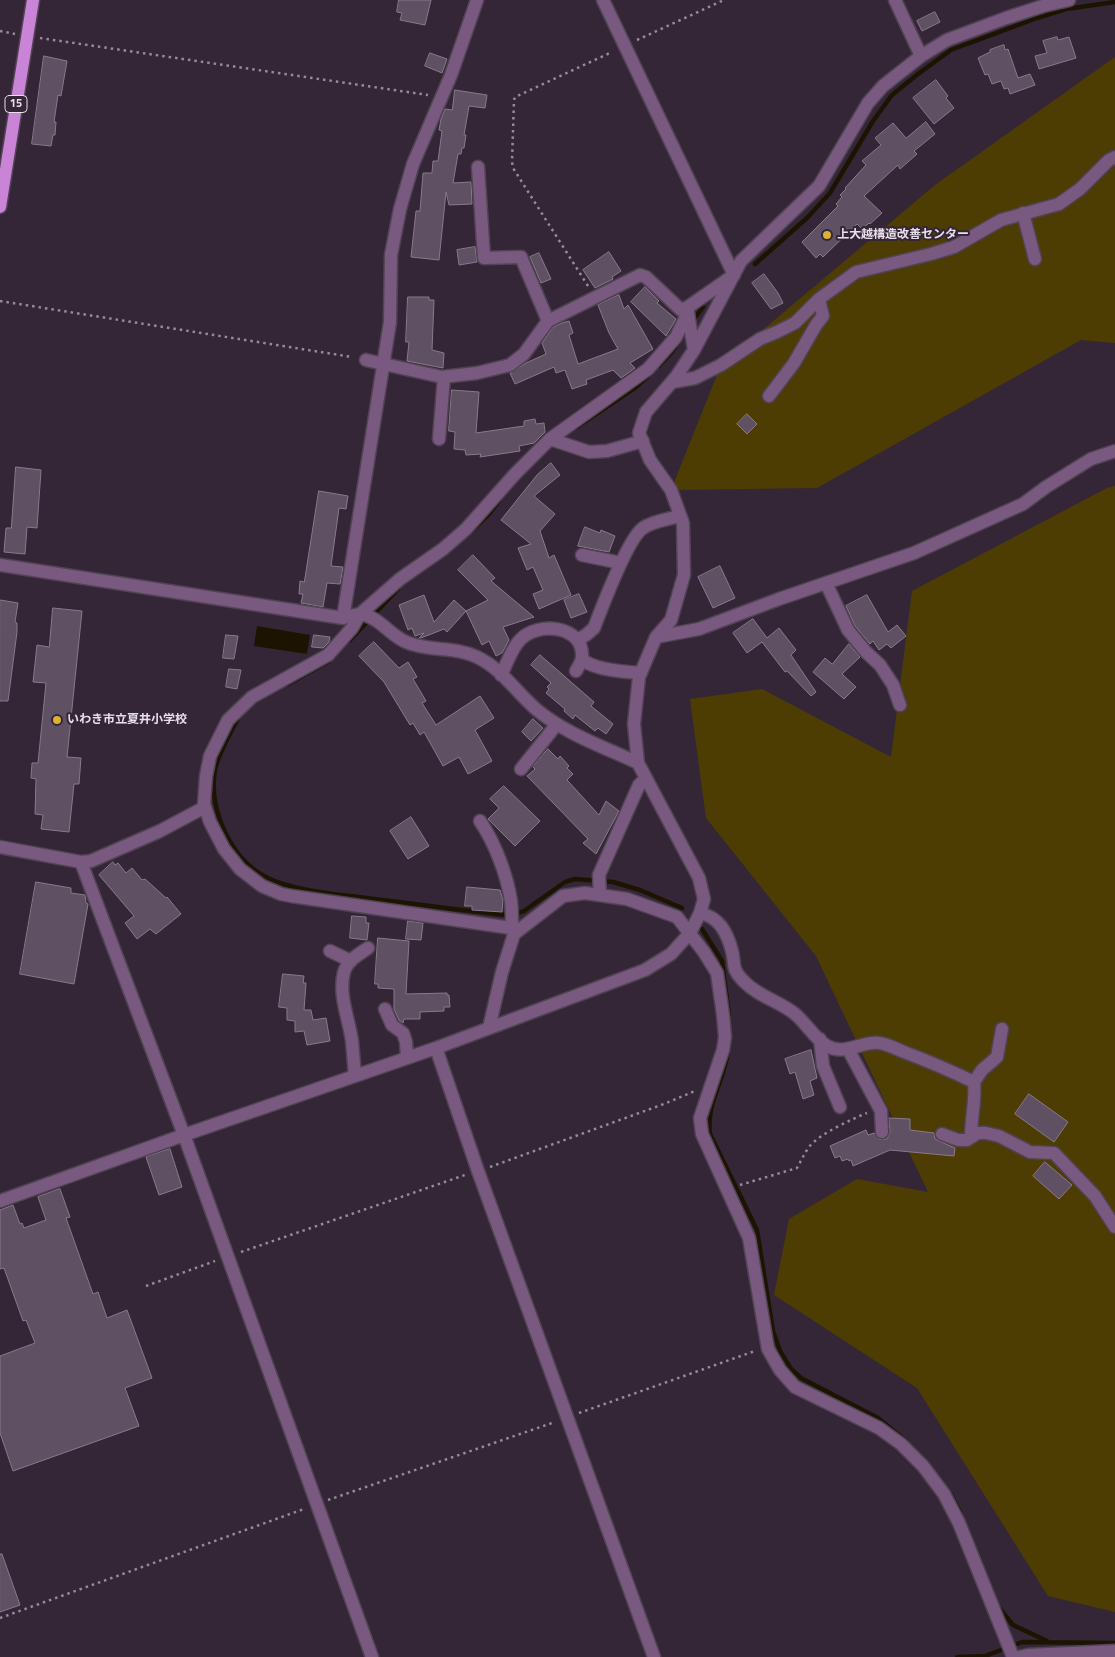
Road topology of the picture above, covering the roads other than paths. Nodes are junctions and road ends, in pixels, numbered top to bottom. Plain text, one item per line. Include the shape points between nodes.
1 (33, 0) edge
2 (477, 0) edge
3 (603, 0) edge
4 (895, 0) edge
5 (1069, 0) edge
6 (921, 56) junction
7 (1115, 157) edge
8 (478, 167) dead end
9 (0, 207) edge
10 (1023, 213) junction
11 (1035, 259) dead end
12 (734, 275) junction
13 (819, 298) junction
14 (688, 312) junction
15 (548, 321) junction
16 (692, 344) junction
17 (366, 360) road end
18 (383, 363) junction
19 (444, 377) junction
20 (672, 382) junction
21 (769, 396) dead end
22 (438, 439) dead end
23 (556, 441) junction
24 (643, 441) junction
25 (1115, 451) edge
26 (680, 516) junction
27 (582, 555) dead end
28 (621, 563) junction
29 (0, 565) edge
30 (826, 583) junction
31 (366, 616) junction
32 (343, 618) junction
33 (656, 636) junction
34 (577, 640) junction
35 (582, 658) junction
36 (576, 671) dead end
37 (641, 673) junction
38 (501, 675) junction
39 (900, 705) dead end
40 (557, 724) junction
41 (638, 763) junction
42 (521, 769) dead end
43 (646, 778) junction
44 (204, 807) junction
45 (480, 821) dead end
46 (0, 847) edge
47 (82, 862) junction
48 (599, 884) junction
49 (700, 913) junction
50 (513, 922) junction
51 (690, 933) junction
52 (368, 948) dead end
53 (330, 951) dead end
54 (351, 961) junction
55 (385, 1009) dead end
56 (490, 1028) junction
57 (1002, 1029) dead end
58 (820, 1039) junction
59 (436, 1048) junction
60 (848, 1049) junction
61 (407, 1058) junction
62 (355, 1076) junction
63 (974, 1082) junction
64 (840, 1107) dead end
65 (882, 1132) dead end
66 (942, 1134) dead end
67 (184, 1135) junction
68 (971, 1136) junction
69 (0, 1201) edge
70 (1115, 1227) edge
71 (1012, 1651) edge
72 (1115, 1651) edge
73 (372, 1657) edge
74 (654, 1657) edge

1 - 9 main road, 15
2 - 18 street via 442,97 413,164 400,209 392,255 390,322
3 - 12 street
4 - 6 street
5 - 6 street via 947,40
6 - 12 street via 883,86 868,104 819,186 741,260
7 - 10 street via 1059,204
8 - 15 street via 484,258 521,258
10 - 11 street
10 - 13 street via 1001,220 954,247 856,272
12 - 14 street
12 - 16 street
13 - 20 street via 794,322 760,339 721,365 695,378
13 - 21 street via 823,316
14 - 15 street via 681,310 640,275
14 - 16 street
14 - 23 street via 676,337 648,369
15 - 19 street via 524,354 510,365 477,374
16 - 20 street
17 - 18 street
18 - 19 street
18 - 32 street
19 - 22 street
20 - 24 street via 646,412 639,433
23 - 24 street via 598,452
23 - 31 street via 515,474 466,529 400,579
24 - 26 street via 650,460 671,490
25 - 30 street via 1091,459 1023,504 914,553
26 - 28 street via 644,528 636,535
26 - 33 street via 683,523 684,575 671,620
27 - 28 street
28 - 34 street via 594,628
29 - 32 street
30 - 33 street via 698,629
30 - 39 street via 848,630 880,665 893,685
31 - 32 street
31 - 38 street via 406,642 476,656
31 - 44 street via 328,655 252,697 228,720 210,756
33 - 37 street
34 - 35 street
34 - 38 street via 559,629 527,635 520,640
35 - 36 street
35 - 37 street via 591,665
37 - 41 street via 634,724
38 - 40 street via 536,709
40 - 41 street
40 - 42 street
41 - 43 street
43 - 48 street via 639,785
43 - 49 street via 699,878 704,899
44 - 47 street via 152,835
44 - 50 street via 231,859 249,877 281,894
45 - 50 street via 497,853 511,901
46 - 47 street
47 - 67 street
48 - 50 street via 585,893 563,896
48 - 51 street via 627,899 677,917
49 - 51 street
49 - 58 street via 716,919 724,928 740,977 754,990 797,1015
50 - 56 street via 514,934
51 - 56 street via 671,954 645,970
51 - 71 street via 717,973 725,1038 700,1118 702,1134 749,1238 768,1349 795,1387 879,1428 923,1466 944,1494 959,1522
52 - 54 street
53 - 54 street
54 - 62 street via 344,971 343,998 352,1040
55 - 61 street via 392,1025 403,1032
56 - 59 street
57 - 63 street via 997,1057
58 - 60 street via 828,1046
58 - 64 street via 823,1066
59 - 61 street
59 - 74 street
60 - 63 street via 879,1043 935,1063
60 - 65 street via 882,1114
61 - 62 street
62 - 67 street
63 - 68 street
66 - 68 street via 958,1140 967,1140
67 - 69 street
67 - 73 street
68 - 70 street via 986,1133 1030,1152 1054,1153 1095,1196
71 - 72 street via 1028,1655

